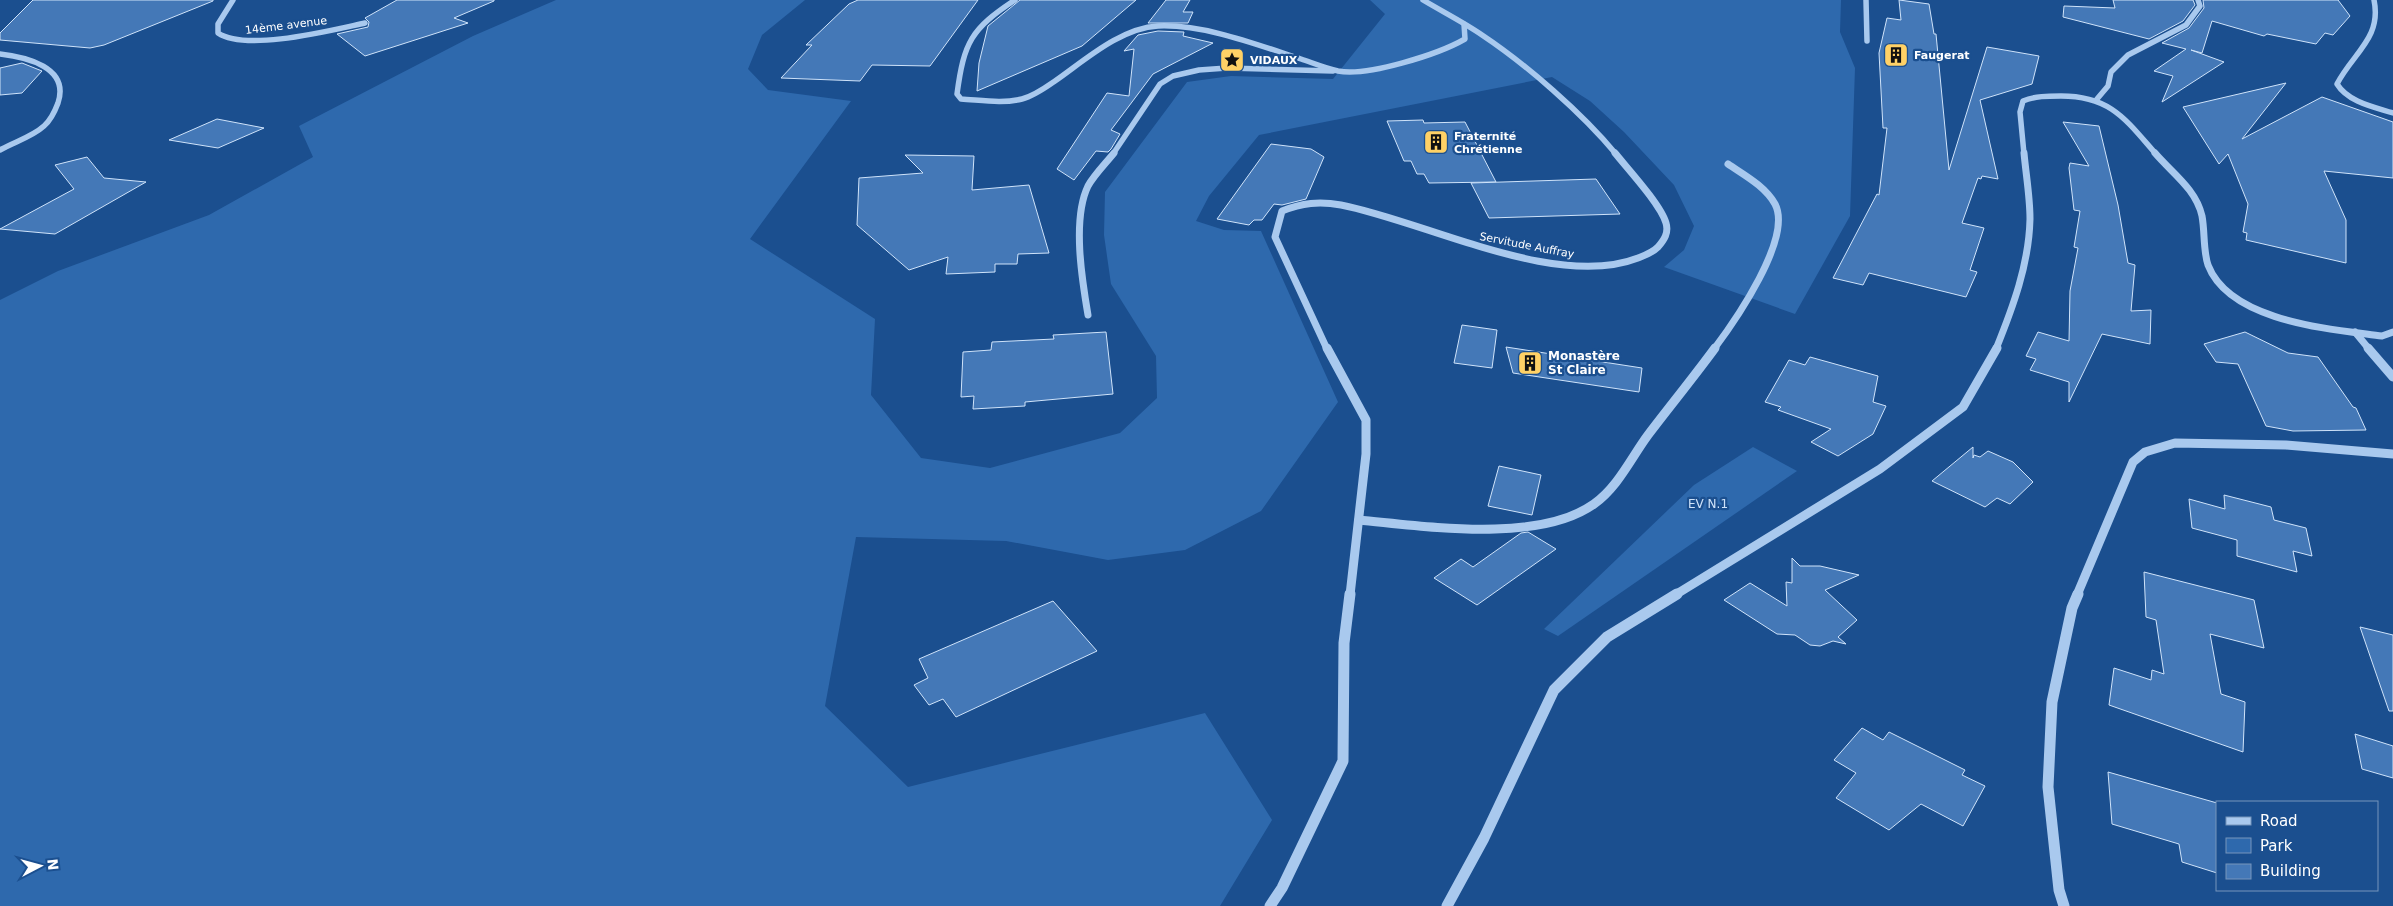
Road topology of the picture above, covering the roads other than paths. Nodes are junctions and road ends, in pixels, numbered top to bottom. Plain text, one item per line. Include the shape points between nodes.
1 (233, 0) edge
2 (1015, 0) edge
3 (1423, 0) edge
4 (1866, 0) edge
5 (2198, 0) edge
6 (2374, 0) edge
7 (365, 23) dead end
8 (1464, 24) junction
9 (1867, 41) dead end
10 (0, 54) edge
11 (1339, 71) junction
12 (2097, 99) junction
13 (2393, 113) edge
14 (0, 150) edge
15 (1728, 164) dead end
16 (1088, 315) dead end
17 (2355, 332) junction
18 (2393, 332) edge
19 (2393, 377) edge
20 (2393, 454) edge
21 (1359, 520) junction
22 (1270, 906) edge
23 (1447, 906) edge
24 (2064, 906) edge

1 - 7 street, 14ème avenue via 218,24 218,33 226,39 272,38
2 - 11 street via 989,17 972,34 961,58 957,94 961,99 1023,99 1110,43 1155,26 1180,26 1244,41
3 - 8 street, Servitude Auffray
4 - 9 street
5 - 12 street via 2200,6 2189,23 2128,55 2111,72 2108,86
6 - 13 street via 2377,25 2337,84 2350,97
8 - 11 street via 1465,39 1423,58
8 - 21 street, Servitude Auffray via 1517,60 1602,138 1647,192 1666,223 1666,236 1652,252 1634,260 1576,265 1471,244 1367,211 1324,204 1300,204 1282,211 1275,237 1318,332 1366,420
10 - 14 street via 26,58 44,66 57,76 61,89 58,106 45,125
11 - 16 street via 1208,69 1173,76 1160,84 1088,186 1081,212 1080,271
12 - 17 street via 2117,114 2195,196 2203,222 2204,254 2212,274 2228,291 2270,313 2312,326
12 - 23 street via 2044,95 2024,101 2020,112 2030,219 2022,276 2018,296 1994,355 1963,407 1880,468 1607,637 1554,690 1484,838
15 - 21 street via 1773,199 1779,225 1736,319 1636,450 1608,493 1572,516 1491,529
17 - 18 street via 2382,336
17 - 19 street
20 - 24 street via 2286,446 2175,443 2145,452 2133,462 2072,608 2052,702 2048,787 2059,890
21 - 22 street via 1344,643 1343,761 1282,888

